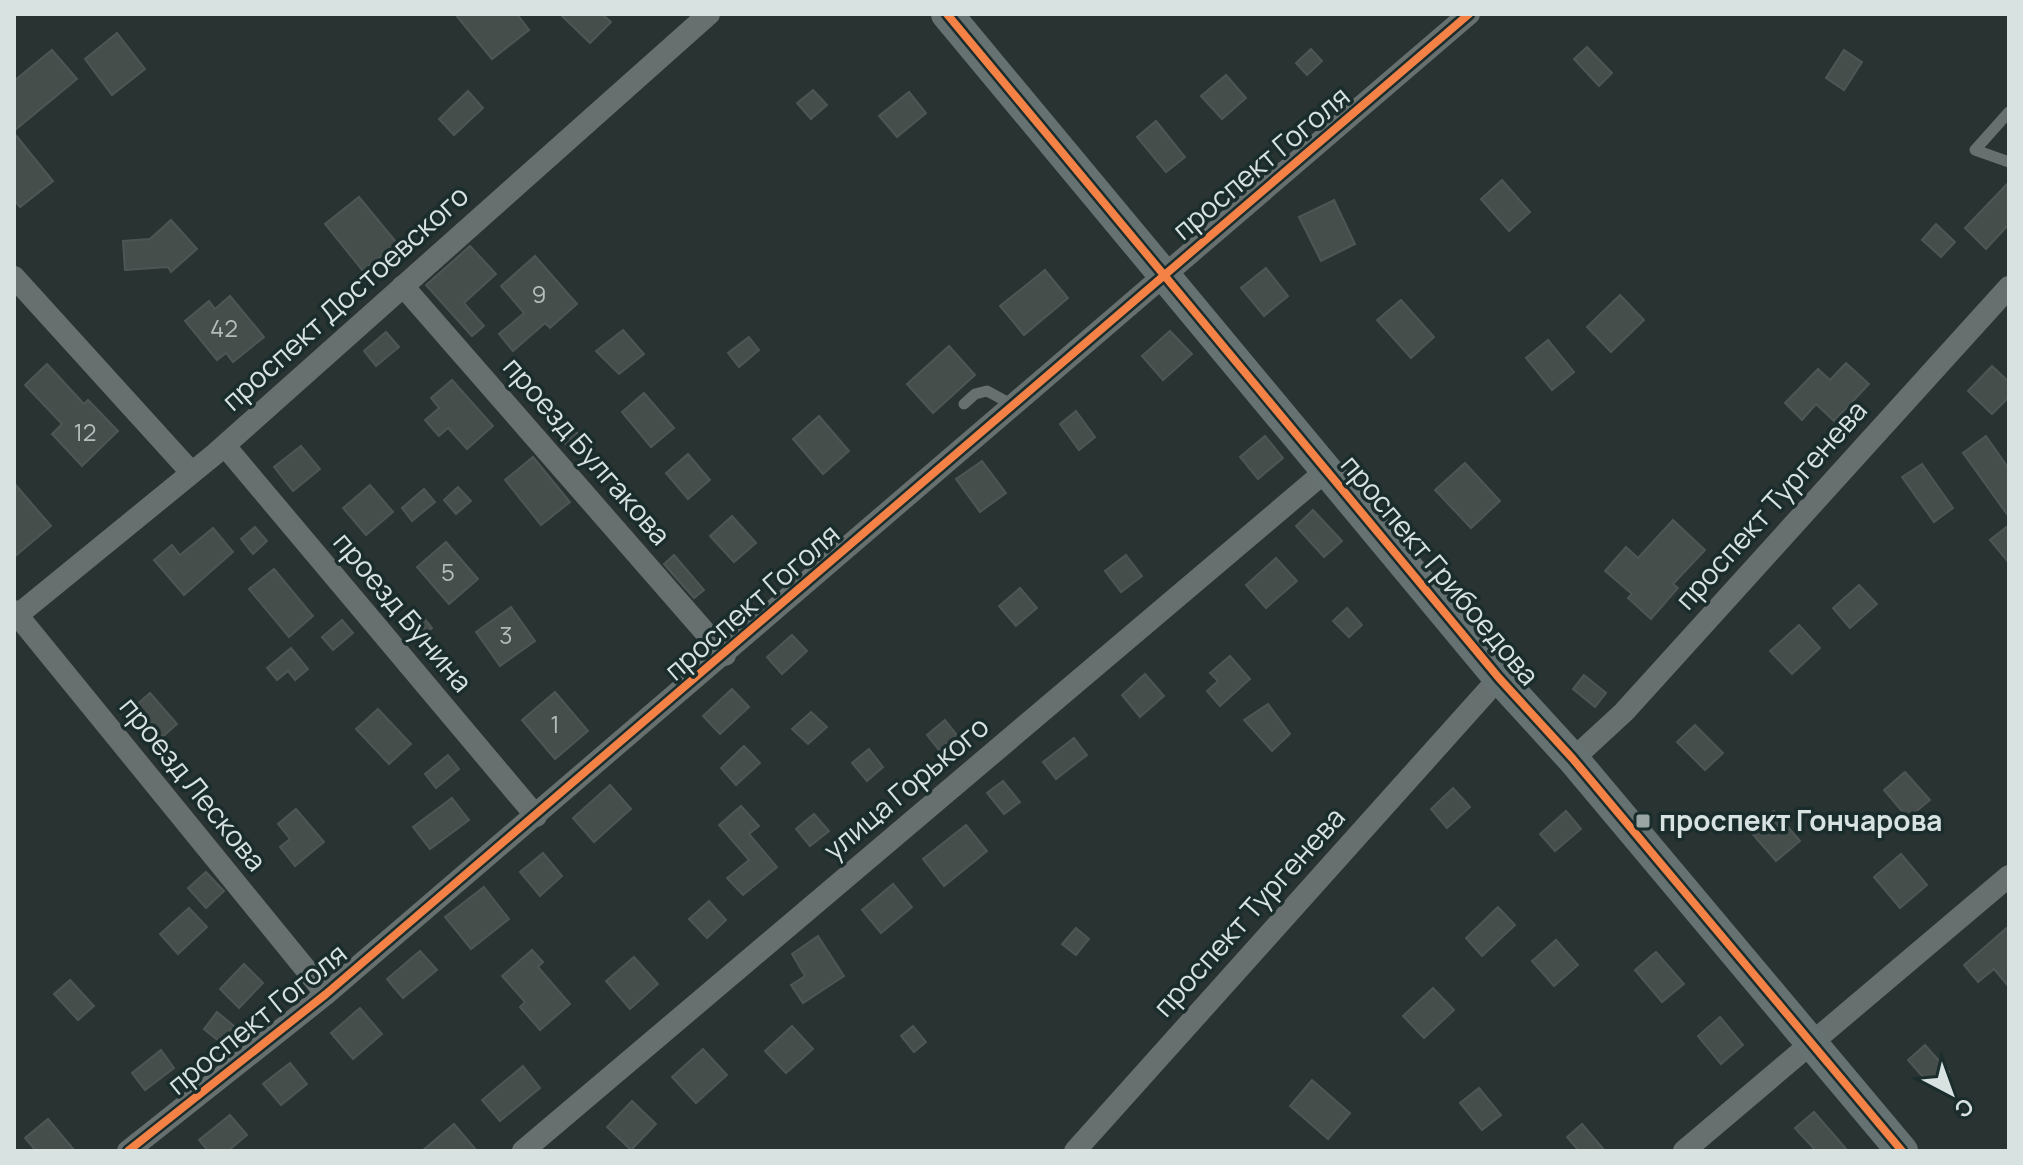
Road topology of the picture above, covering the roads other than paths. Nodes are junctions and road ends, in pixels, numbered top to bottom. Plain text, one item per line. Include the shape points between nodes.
1 (709, 14) edge
2 (947, 14) edge
3 (1469, 14) edge
4 (2009, 112) edge
5 (2009, 162) edge
6 (1164, 274) junction
7 (14, 277) edge
8 (403, 286) junction
9 (2009, 287) edge
10 (964, 404) dead end
11 (1013, 405) junction
12 (225, 446) junction
13 (1327, 470) junction
14 (191, 472) junction
15 (15, 615) edge
16 (725, 655) junction
17 (1499, 678) junction
18 (1573, 759) junction
19 (536, 816) junction
20 (2009, 876) edge
21 (326, 994) junction
22 (1813, 1041) junction
23 (128, 1151) edge
24 (523, 1151) edge
25 (1075, 1151) edge
26 (1684, 1151) edge
27 (1902, 1151) edge

1 - 8 street, проспект Достоевского
2 - 6 street, проспект Грибоедова
3 - 6 street, проспект Гоголя
4 - 5 lane via 1975,150
6 - 11 street, проспект Гоголя
6 - 13 street, проспект Грибоедова
7 - 14 street
8 - 12 street, проспект Достоевского
8 - 16 street, проезд Булгакова
9 - 18 street, проспект Тургенева via 1624,712
10 - 11 lane via 987,391
11 - 16 street, проспект Гоголя
12 - 14 street, проспект Достоевского
12 - 19 street, проезд Бунина
13 - 17 street, проспект Грибоедова
13 - 24 street, улица Горького
14 - 15 street, проспект Достоевского
15 - 21 street, проезд Лескова
16 - 19 street, проспект Гоголя
17 - 18 street, проспект Грибоедова
17 - 25 street, проспект Тургенева
18 - 22 street, проспект Грибоедова
19 - 21 street, проспект Гоголя
20 - 22 street
21 - 23 street, проспект Гоголя
22 - 26 street
22 - 27 street, проспект Грибоедова

